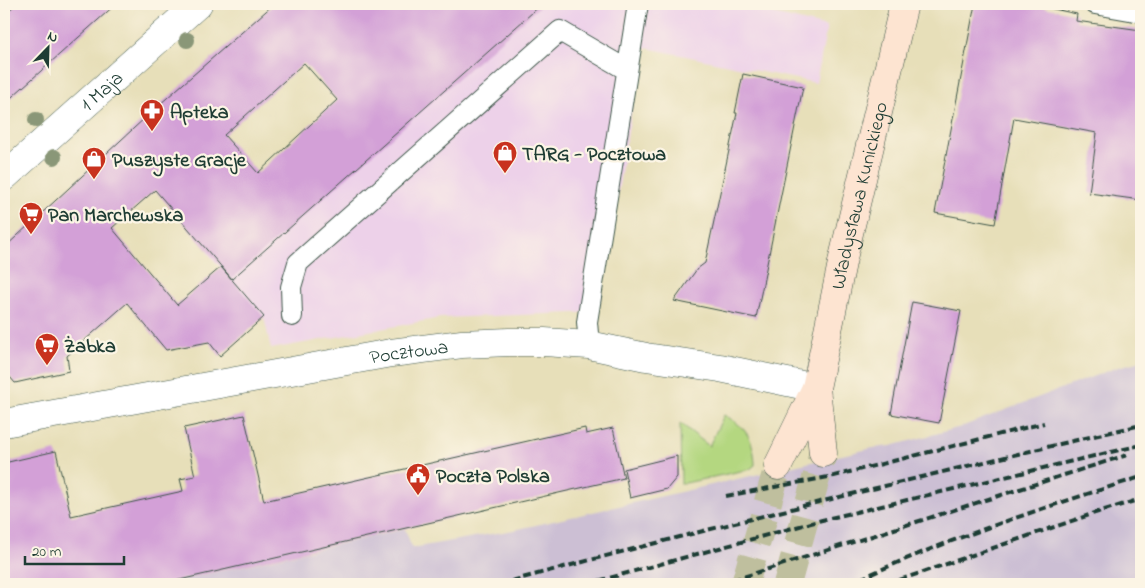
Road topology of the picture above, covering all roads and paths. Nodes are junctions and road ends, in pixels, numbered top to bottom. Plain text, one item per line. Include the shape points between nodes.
1 (198, 4) edge
2 (638, 4) edge
3 (904, 4) edge
4 (1095, 4) edge
5 (1141, 12) edge
6 (627, 70) junction
7 (4, 177) edge
8 (292, 316) dead end
9 (589, 345) junction
10 (816, 388) junction
11 (4, 423) edge
12 (823, 453) tunnel mouth
13 (778, 466) tunnel mouth

1 - 7 street, 1 Maja
2 - 6 lane
3 - 10 main road, Władysława Kunickiego via 843,258
4 - 5 lane
6 - 8 lane via 560,31 298,263 291,288
6 - 9 lane via 587,322
9 - 10 street, Pocztowa
9 - 11 street, Pocztowa via 509,342 391,353
10 - 12 main road, Władysława Kunickiego
10 - 13 main road, Władysława Kunickiego

